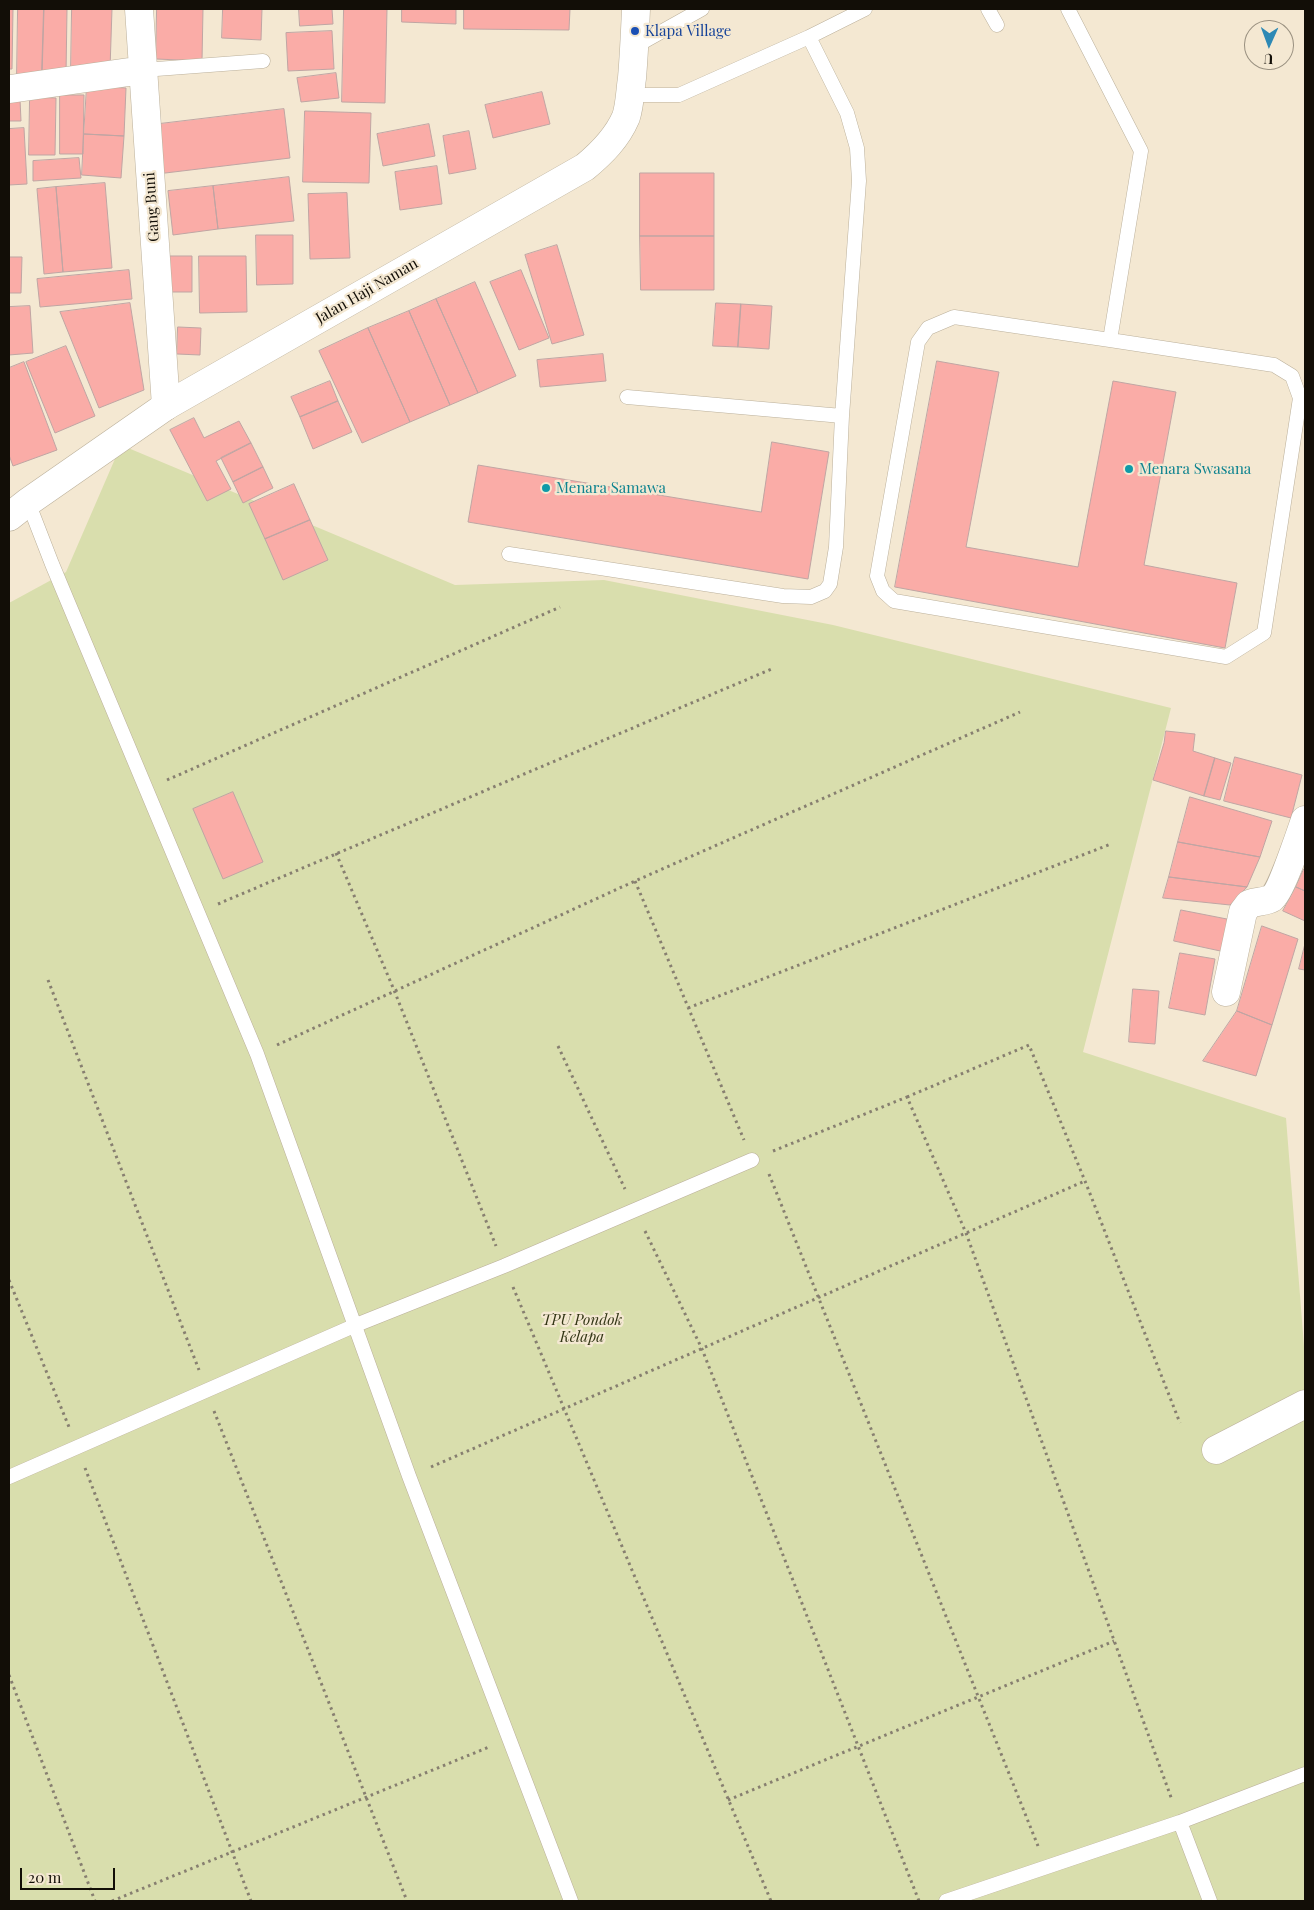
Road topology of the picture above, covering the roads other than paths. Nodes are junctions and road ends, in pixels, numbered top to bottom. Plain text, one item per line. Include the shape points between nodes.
1 (139, 9) edge
2 (636, 9) edge
3 (702, 9) edge
4 (865, 9) edge
5 (988, 9) edge
6 (1068, 9) edge
7 (997, 25) dead end
8 (809, 38) junction
9 (634, 47) junction
10 (263, 61) dead end
11 (143, 70) junction
12 (10, 89) dead end
13 (630, 95) junction
14 (1110, 340) junction
15 (627, 397) dead end
16 (166, 406) junction
17 (842, 416) junction
18 (18, 510) edge
19 (509, 554) dead end
20 (1305, 820) edge
21 (1226, 992) dead end
22 (757, 1158) road end
23 (356, 1325) junction
24 (1305, 1404) edge
25 (1216, 1450) dead end
26 (9, 1476) edge
27 (1305, 1774) edge
28 (1180, 1822) junction
29 (571, 1901) edge
30 (946, 1901) edge
31 (1210, 1901) edge

1 - 11 street, Gang Buni
2 - 9 street, Jalan Haji Naman
3 - 9 lane
4 - 8 lane
5 - 7 lane
6 - 14 lane via 1141,151
8 - 13 lane via 679,95
8 - 17 lane via 847,113 857,148 859,181
9 - 13 street, Jalan Haji Naman
10 - 11 lane
11 - 12 street
11 - 16 street, Gang Buni
13 - 16 street, Jalan Haji Naman via 626,115 616,136 585,167
14 - 14 lane via 1274,365 1292,376 1300,398 1264,633 1226,657 894,601 882,591 877,576 918,342 928,328 954,317
15 - 17 lane
16 - 18 street, Jalan Haji Naman
17 - 19 lane via 836,547 830,584 817,595 803,598 783,596
18 - 23 lane via 52,564 257,1054
20 - 21 street via 1274,897 1249,904 1243,912
22 - 23 lane
23 - 26 lane
23 - 29 lane
24 - 25 street
27 - 28 lane
28 - 30 lane
28 - 31 lane

